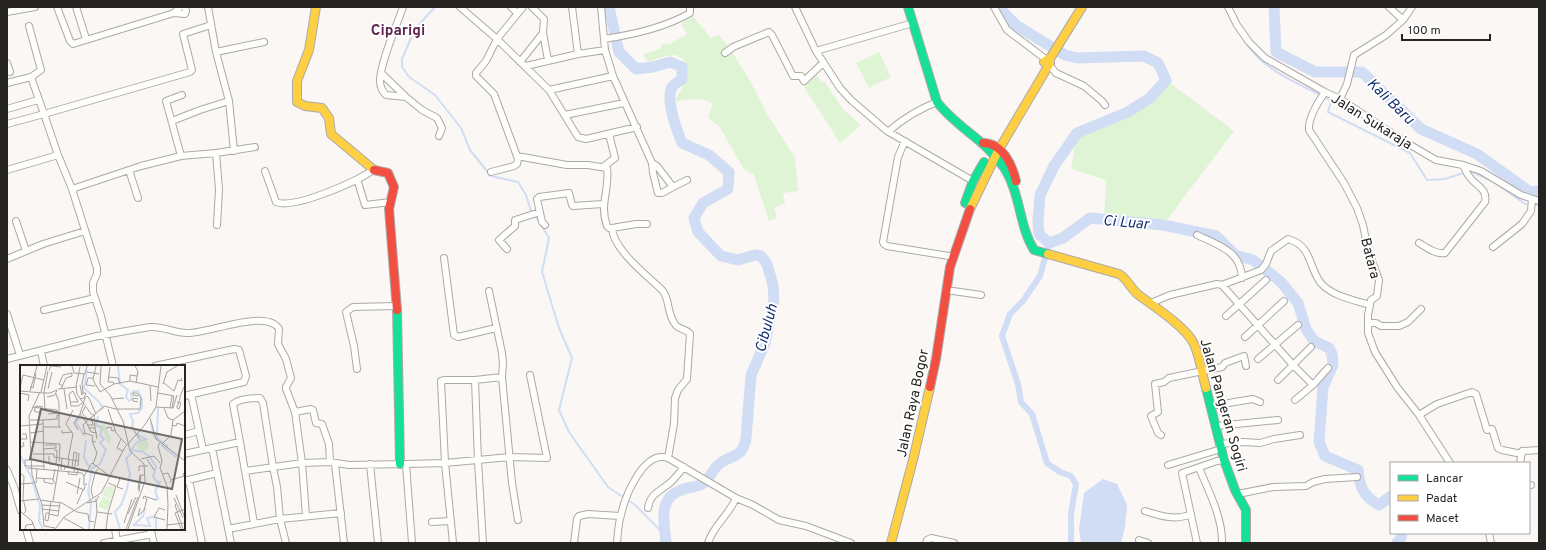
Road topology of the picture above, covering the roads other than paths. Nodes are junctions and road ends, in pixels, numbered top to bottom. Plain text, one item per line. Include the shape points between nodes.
1 (35, 7) edge
2 (57, 7) edge
3 (76, 7) edge
4 (164, 7) edge
5 (180, 7) edge
6 (185, 7) edge
7 (208, 7) edge
8 (316, 7) edge
9 (403, 7) edge
10 (460, 7) edge
11 (510, 7) edge
12 (523, 7) edge
13 (532, 7) edge
14 (572, 7) edge
15 (600, 7) edge
16 (690, 7) edge
17 (795, 7) edge
18 (908, 7) edge
19 (994, 7) edge
20 (1082, 7) edge
21 (1228, 7) edge
22 (1389, 7) edge
23 (1412, 7) edge
24 (7, 12) edge
25 (174, 13) junction
26 (518, 13) junction
27 (167, 15) junction
28 (1403, 20) junction
29 (914, 23) junction
30 (211, 25) junction
31 (30, 26) dead end
32 (543, 33) junction
33 (497, 38) junction
34 (86, 39) junction
35 (604, 39) junction
36 (264, 42) dead end
37 (605, 50) junction
38 (816, 51) junction
39 (216, 52) junction
40 (725, 53) dead end
41 (578, 54) junction
42 (548, 60) junction
43 (1049, 60) junction
44 (520, 62) junction
45 (7, 63) edge
46 (823, 63) junction
47 (526, 66) junction
48 (10, 72) dead end
49 (381, 73) junction
50 (613, 76) junction
51 (31, 77) junction
52 (7, 83) edge
53 (549, 90) junction
54 (182, 95) dead end
55 (1323, 95) junction
56 (406, 97) junction
57 (1340, 99) junction
58 (38, 100) junction
59 (229, 101) junction
60 (937, 102) junction
61 (624, 103) junction
62 (1105, 105) dead end
63 (7, 109) edge
64 (44, 114) junction
65 (565, 115) junction
66 (172, 121) junction
67 (7, 124) edge
68 (637, 127) junction
69 (890, 131) junction
70 (609, 134) junction
71 (439, 136) dead end
72 (905, 141) junction
73 (255, 147) dead end
74 (994, 150) junction
75 (234, 151) junction
76 (216, 153) junction
77 (58, 155) junction
78 (181, 156) junction
79 (518, 156) junction
80 (652, 163) junction
81 (603, 167) junction
82 (1464, 167) junction
83 (7, 170) edge
84 (129, 170) junction
85 (373, 170) junction
86 (265, 171) dead end
87 (492, 172) dead end
88 (687, 180) dead end
89 (973, 181) junction
90 (358, 182) dead end
91 (673, 187) junction
92 (72, 189) junction
93 (138, 198) dead end
94 (1534, 201) edge
95 (391, 202) junction
96 (603, 204) junction
97 (540, 212) junction
98 (16, 222) dead end
99 (647, 224) dead end
100 (217, 225) dead end
101 (545, 225) dead end
102 (612, 228) junction
103 (85, 231) junction
104 (1197, 235) dead end
105 (1418, 243) dead end
106 (1493, 247) dead end
107 (507, 249) dead end
108 (26, 251) junction
109 (949, 256) junction
110 (444, 258) dead end
111 (7, 259) edge
112 (950, 267) junction
113 (1242, 278) junction
114 (1266, 280) dead end
115 (1222, 285) junction
116 (946, 290) junction
117 (489, 291) dead end
118 (981, 295) dead end
119 (95, 298) junction
120 (1284, 301) dead end
121 (1151, 303) junction
122 (1239, 305) junction
123 (1370, 305) junction
124 (397, 306) junction
125 (1421, 309) dead end
126 (44, 310) dead end
127 (7, 314) edge
128 (1226, 316) dead end
129 (1369, 323) junction
130 (1257, 325) junction
131 (1298, 325) dead end
132 (496, 328) junction
133 (105, 334) junction
134 (1245, 337) dead end
135 (1276, 345) junction
136 (1311, 347) dead end
137 (41, 351) junction
138 (20, 355) junction
139 (7, 359) edge
140 (1258, 360) dead end
141 (44, 365) edge
142 (113, 365) edge
143 (160, 365) edge
144 (1293, 365) junction
145 (1246, 366) dead end
146 (1328, 368) dead end
147 (357, 369) dead end
148 (1201, 372) junction
149 (530, 375) dead end
150 (502, 377) junction
151 (475, 380) junction
152 (1278, 380) dead end
153 (1313, 385) junction
154 (191, 394) junction
155 (185, 396) edge
156 (1295, 400) dead end
157 (1260, 402) dead end
158 (1210, 406) junction
159 (295, 412) junction
160 (1419, 415) junction
161 (1278, 420) dead end
162 (1216, 426) junction
163 (199, 431) junction
164 (185, 435) edge
165 (1161, 435) dead end
166 (1300, 436) dead end
167 (240, 442) junction
168 (202, 445) dead end
169 (1221, 447) junction
170 (212, 448) junction
171 (1539, 450) edge
172 (1522, 452) junction
173 (185, 454) edge
174 (510, 458) junction
175 (668, 458) junction
176 (1224, 460) junction
177 (478, 461) junction
178 (1449, 462) edge
179 (1520, 462) edge
180 (302, 463) junction
181 (333, 463) junction
182 (445, 463) junction
183 (370, 464) junction
184 (403, 464) junction
185 (1168, 465) dead end
186 (273, 467) junction
187 (684, 467) junction
188 (1198, 468) junction
189 (7, 470) edge
190 (245, 471) junction
191 (217, 473) junction
192 (1357, 477) dead end
193 (187, 480) edge
194 (9, 481) edge
195 (18, 487) edge
196 (1238, 494) junction
197 (736, 498) junction
198 (20, 503) edge
199 (648, 508) dead end
200 (1145, 510) dead end
201 (341, 513) junction
202 (1191, 514) junction
203 (306, 516) junction
204 (620, 516) junction
205 (280, 519) junction
206 (518, 520) dead end
207 (451, 521) junction
208 (432, 522) dead end
209 (254, 523) junction
210 (228, 528) junction
211 (26, 530) edge
212 (115, 530) edge
213 (151, 531) edge
214 (1139, 540) dead end
215 (117, 541) junction
216 (30, 543) edge
217 (104, 543) edge
218 (154, 543) edge
219 (202, 543) edge
220 (231, 543) edge
221 (286, 543) edge
222 (344, 543) edge
223 (378, 543) edge
224 (412, 543) edge
225 (453, 543) edge
226 (483, 543) edge
227 (574, 543) edge
228 (617, 543) edge
229 (708, 543) edge
230 (851, 543) edge
231 (892, 543) edge
232 (926, 543) edge
233 (954, 543) edge
234 (1148, 543) edge
235 (1197, 543) edge
236 (1222, 543) edge
237 (1246, 543) edge

1 - 24 street
2 - 34 street via 71,42
3 - 34 street
4 - 27 street
5 - 25 street
6 - 25 street via 185,14
7 - 30 street
8 - 85 main road via 309,50 297,81 298,102 301,106 321,108 329,119 331,134
9 - 49 street
10 - 33 street
11 - 26 street
12 - 26 street
13 - 32 street via 544,19
14 - 41 street
15 - 35 street
16 - 35 street via 690,13 683,17 647,30
17 - 38 street
18 - 29 main road
19 - 43 street via 1007,30
20 - 43 main road, Jalan Raya Bogor
21 - 55 street, Jalan Sukaraja via 1237,25 1265,58
22 - 28 street
23 - 28 street
25 - 27 street
26 - 33 street
27 - 34 street
28 - 57 street via 1386,35 1354,55 1347,84
29 - 38 street
29 - 60 main road
30 - 39 street
30 - 64 street via 182,34 192,70 190,72
31 - 51 street via 41,70
32 - 42 street
32 - 44 street
33 - 44 street
33 - 79 street via 476,76 494,94
35 - 37 street
36 - 39 street
37 - 41 street
37 - 50 street
38 - 46 street
39 - 59 street
40 - 46 street via 769,32 794,76 801,76 804,81
41 - 42 street
42 - 47 street
43 - 62 street via 1056,73 1084,86
43 - 74 main road, Jalan Raya Bogor via 1033,77
44 - 47 street
45 - 48 street
46 - 69 street via 851,100
47 - 53 street
49 - 56 street
49 - 56 street via 381,90 386,95
50 - 53 street
50 - 61 street
51 - 52 street
51 - 58 street
53 - 65 street
54 - 66 street via 166,100
55 - 57 street, Jalan Sukaraja
55 - 123 street, Batara via 1311,117 1309,130 1350,192 1363,225 1368,250 1379,280 1376,296
56 - 71 street via 437,118 442,128
57 - 82 street, Jalan Sukaraja via 1436,160
58 - 63 street
58 - 64 street
59 - 66 street
59 - 75 street
60 - 69 street via 909,115
60 - 74 main road, Jalan Pangeran Sogiri via 954,122
61 - 65 street
61 - 68 street
64 - 67 street
64 - 77 street
65 - 70 street via 581,139
66 - 78 street
68 - 70 street
68 - 80 street
69 - 72 street
70 - 81 street via 615,158
72 - 89 street
72 - 109 street via 898,156 883,242 888,246
73 - 75 street
74 - 89 main road, Jalan Raya Bogor
74 - 112 main road, Jalan Raya Bogor via 964,222
74 - 121 main road, Jalan Pangeran Sogiri via 1016,189 1028,240 1034,250 1119,274 1138,295
75 - 76 street
76 - 78 street
76 - 100 street via 219,189
77 - 83 street
77 - 92 street
78 - 84 street
79 - 81 street via 567,165
79 - 87 street via 517,164 514,166
80 - 91 street
80 - 91 street via 658,193
81 - 96 street via 607,170
82 - 94 street, Jalan Sukaraja via 1481,171
82 - 105 street via 1469,177 1484,192 1485,202 1445,253 1441,254
84 - 92 street
84 - 93 street
85 - 86 street via 365,176 320,195 301,201 280,203 276,202
85 - 95 main road via 389,175 394,190
88 - 91 street
89 - 109 main road, Jalan Raya Bogor via 960,215
90 - 95 street via 365,205
92 - 103 street
94 - 106 street via 1522,224
95 - 124 main road via 389,217
96 - 97 street via 573,206 569,193 539,197
96 - 102 street via 606,224
97 - 101 street
97 - 107 street via 515,220 515,226 499,240
98 - 108 street
99 - 102 street
102 - 175 street via 613,237 625,254 667,296 675,325 690,334 687,379 675,398 674,424
103 - 108 street
103 - 119 street via 98,271 93,283
104 - 113 street via 1231,252 1239,265
108 - 111 street
109 - 112 main road, Jalan Raya Bogor
110 - 132 street via 454,335 458,337
112 - 116 main road, Jalan Raya Bogor
113 - 115 street
113 - 123 street via 1261,270 1271,250 1290,239 1306,251 1321,283 1332,292
114 - 122 street
115 - 121 street via 1216,284 1170,295
115 - 122 street
116 - 118 street
116 - 231 main road, Jalan Raya Bogor via 936,359
117 - 132 street
119 - 126 street
119 - 133 street
120 - 130 street
121 - 148 main road, Jalan Pangeran Sogiri via 1190,336 1195,345
122 - 128 street
122 - 130 street
123 - 129 street, Batara
124 - 147 street via 353,307 346,312
124 - 184 main road
125 - 129 street via 1408,322 1399,326
127 - 138 street
129 - 160 street, Batara via 1368,333 1375,352 1397,387
130 - 134 street
130 - 135 street
131 - 135 street
132 - 150 street via 502,353
133 - 137 street
133 - 142 street
133 - 159 street via 150,326 188,333 242,322 263,321 277,326 280,329 278,344 286,359 291,378 286,386 287,394
135 - 140 street
135 - 144 street
136 - 144 street
137 - 138 street
137 - 141 street
138 - 139 street
143 - 154 street via 239,350 246,380
144 - 152 street
144 - 153 street
145 - 148 street via 1244,356 1225,363 1222,367
146 - 153 street
148 - 158 main road, Jalan Pangeran Sogiri
148 - 165 street via 1169,378 1155,384 1158,412 1151,416
149 - 174 street via 547,458
150 - 151 street
150 - 174 street
151 - 177 street
151 - 182 street via 441,381
153 - 156 street
154 - 155 street
154 - 163 street
157 - 158 street via 1253,399
158 - 162 main road, Jalan Pangeran Sogiri
159 - 180 street
159 - 181 street via 313,410 316,423 322,424
160 - 172 street via 1437,404 1472,392 1476,394 1487,430 1492,429 1498,448
160 - 178 street, Batara
161 - 162 street
162 - 169 main road, Jalan Pangeran Sogiri
163 - 164 street
163 - 168 street
166 - 169 street via 1260,443 1242,442
167 - 170 street
167 - 186 street via 233,404 260,398 263,403
167 - 190 street
169 - 176 main road, Jalan Pangeran Sogiri
169 - 185 street
170 - 173 street
170 - 191 street
171 - 172 street
172 - 179 street
174 - 177 street
174 - 206 street
175 - 187 street
175 - 204 street via 658,457 637,474
176 - 188 street via 1217,460
176 - 196 main road, Jalan Pangeran Sogiri
177 - 182 street
177 - 226 street
180 - 181 street
180 - 186 street
180 - 203 street
181 - 183 street
181 - 201 street
182 - 184 street
182 - 207 street
183 - 184 street
183 - 223 street
184 - 224 street
186 - 190 street
186 - 205 street
187 - 197 street
187 - 199 street via 673,480 651,497
188 - 202 street via 1182,473
188 - 236 street via 1220,524
189 - 194 street
190 - 209 street
191 - 193 street
191 - 210 street
192 - 196 street via 1325,479 1306,486 1273,487
193 - 219 street
194 - 195 street
195 - 198 street
196 - 237 main road, Jalan Pangeran Sogiri via 1246,510
197 - 229 street
197 - 230 street via 786,523 806,526
200 - 202 street via 1159,516 1177,518
201 - 203 street
201 - 222 street
202 - 235 street
203 - 205 street
204 - 227 street via 580,516 577,519
204 - 228 street
205 - 209 street
205 - 221 street
207 - 208 street
207 - 225 street
209 - 210 street
210 - 220 street
211 - 216 street
212 - 215 street
213 - 215 street
213 - 218 street
214 - 234 street
215 - 217 street
232 - 233 street via 931,538

